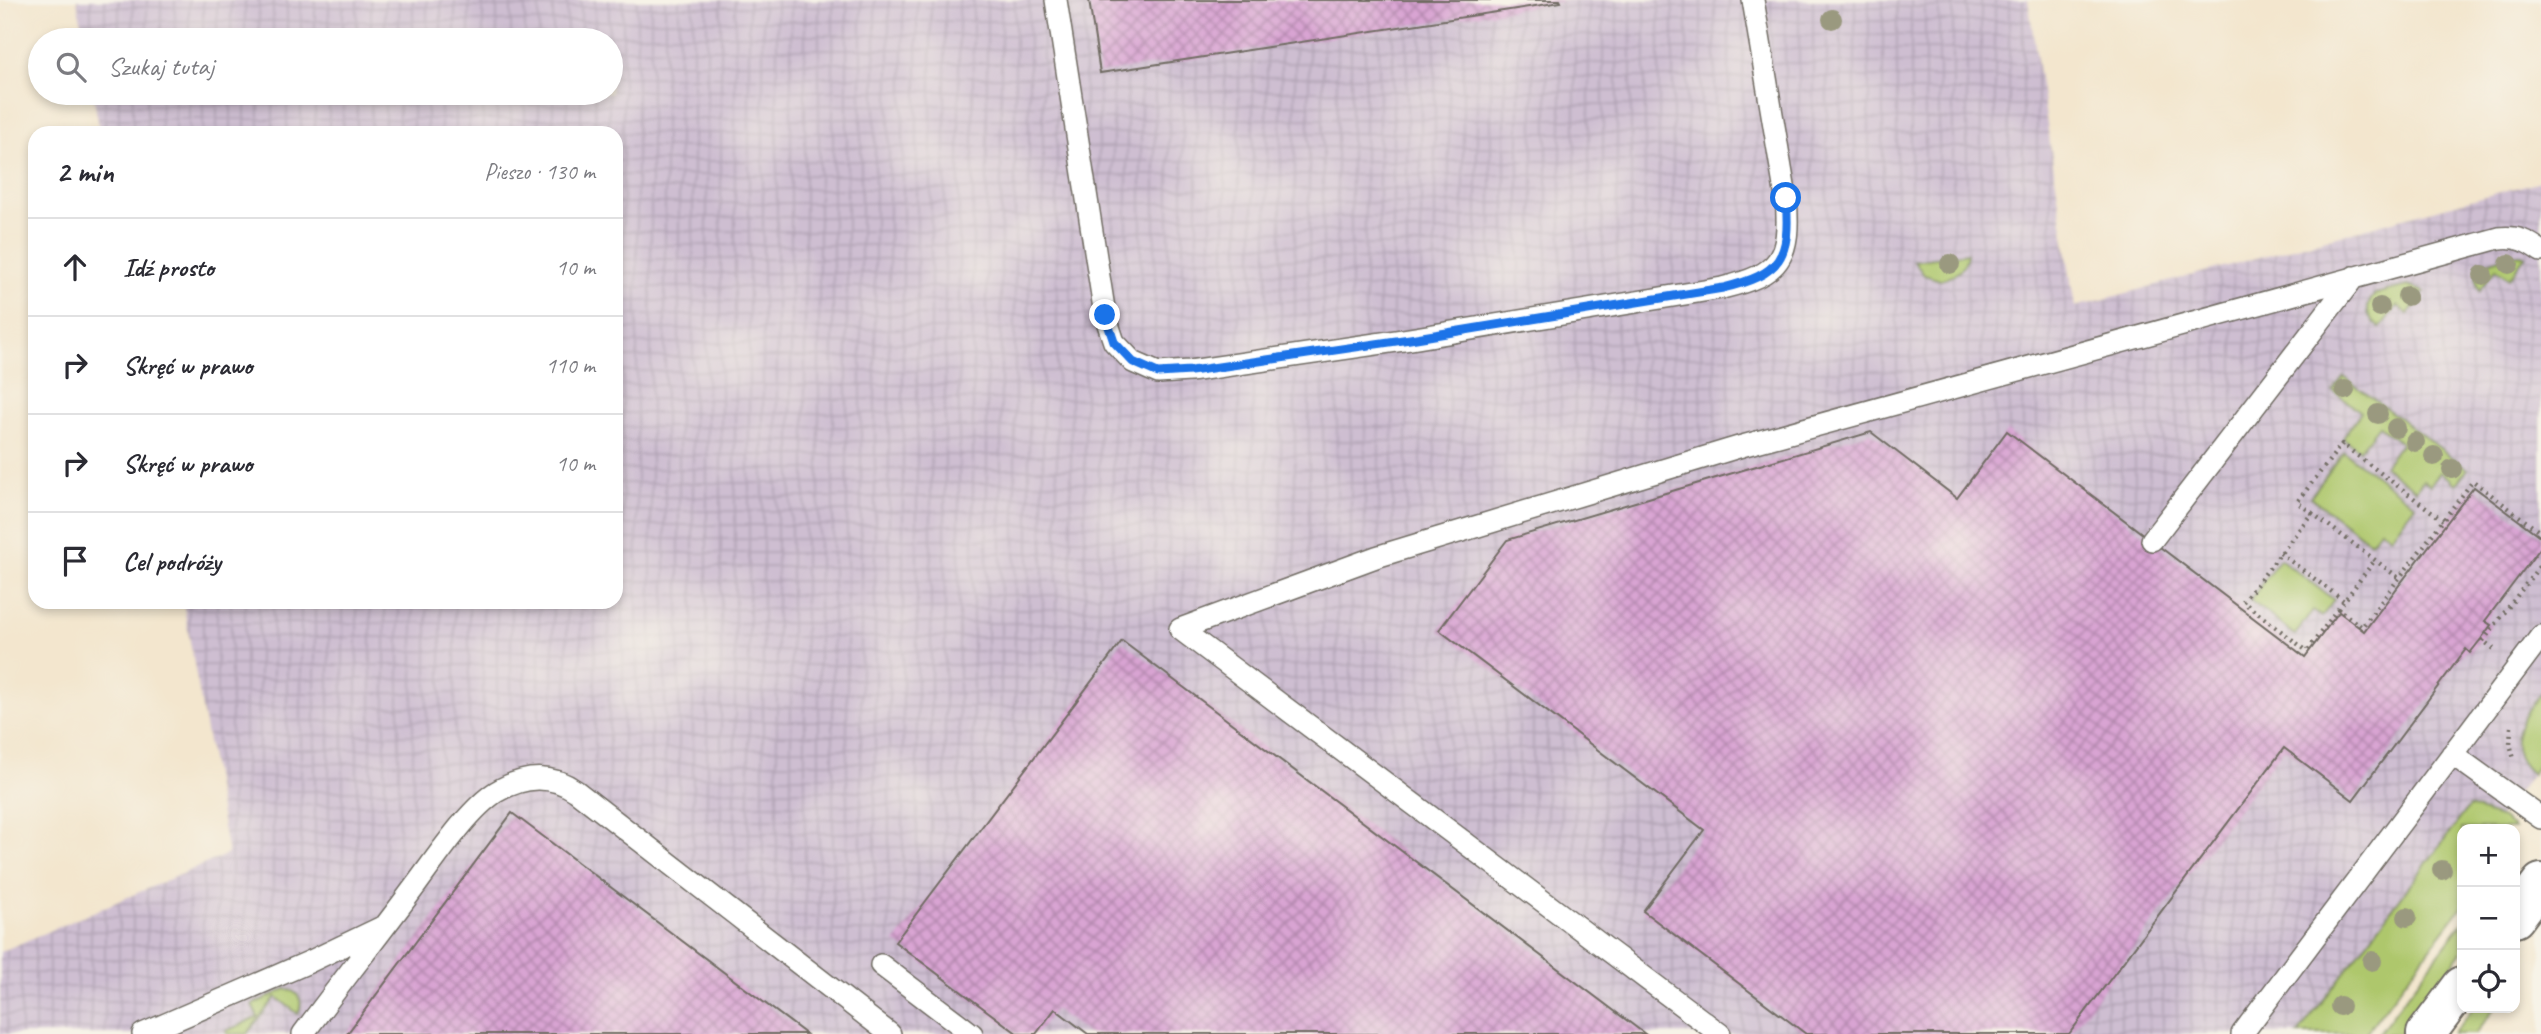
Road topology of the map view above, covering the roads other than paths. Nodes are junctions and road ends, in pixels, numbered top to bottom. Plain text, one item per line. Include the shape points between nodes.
1 (1056, 0) edge
2 (1753, 0) edge
3 (2541, 251) edge
4 (2354, 277) junction
5 (2152, 540) dead end
6 (2541, 636) edge
7 (2452, 754) junction
8 (2541, 818) edge
9 (386, 925) junction
10 (881, 965) dead end
11 (2457, 993) edge
12 (143, 1034) edge
13 (303, 1034) edge
14 (890, 1034) edge
15 (972, 1034) edge
16 (1720, 1034) edge
17 (2242, 1034) edge
18 (2426, 1034) edge

1 - 2 lane via 1105,315 1114,342 1133,362 1158,373 1709,291 1768,273 1779,260 1789,229
3 - 4 lane via 2525,240 2499,238
4 - 5 lane
4 - 16 lane via 1742,446 1377,557 1180,629
6 - 7 lane
7 - 8 lane
7 - 17 lane
9 - 12 lane
9 - 13 lane
9 - 14 lane via 476,810 495,793 519,781 554,779 576,791
10 - 15 lane
11 - 18 street

